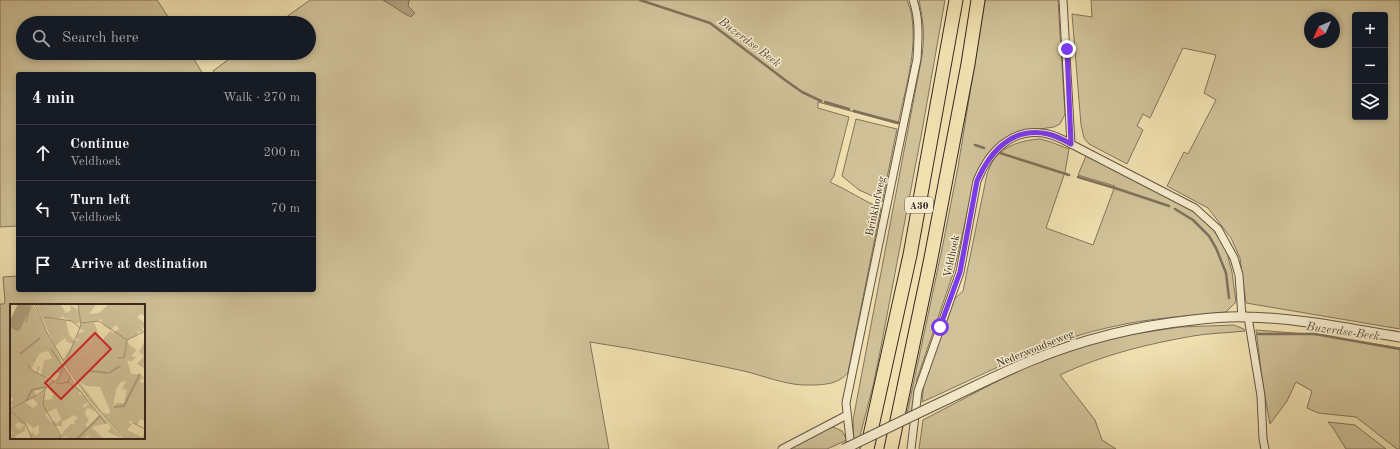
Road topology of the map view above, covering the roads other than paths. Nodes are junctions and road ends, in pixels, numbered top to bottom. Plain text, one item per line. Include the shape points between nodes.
1 (914, 0) edge
2 (956, 0) edge
3 (978, 0) edge
4 (1063, 0) edge
5 (1071, 144) junction
6 (1245, 317) junction
7 (1400, 337) edge
8 (847, 415) junction
9 (782, 449) edge
10 (844, 449) edge
11 (851, 449) edge
12 (867, 449) edge
13 (890, 449) edge
14 (911, 449) edge
15 (1265, 449) edge

1 - 8 street, Brinkhofweg via 919,32 917,59 846,403
2 - 12 highway, A30 via 910,256
3 - 13 highway, A30 via 930,263
4 - 5 street
5 - 6 street, Veldhoek via 1195,208 1218,229 1234,258
5 - 14 street, Veldhoek via 1048,134 1017,136 1001,145 982,169 977,181 960,272 918,391
6 - 7 street, Nederwoudseweg via 1303,321
6 - 10 street, Nederwoudseweg, bridge via 1138,328 1066,347
6 - 15 street via 1260,396
8 - 9 street
8 - 11 street, Brinkhofweg

